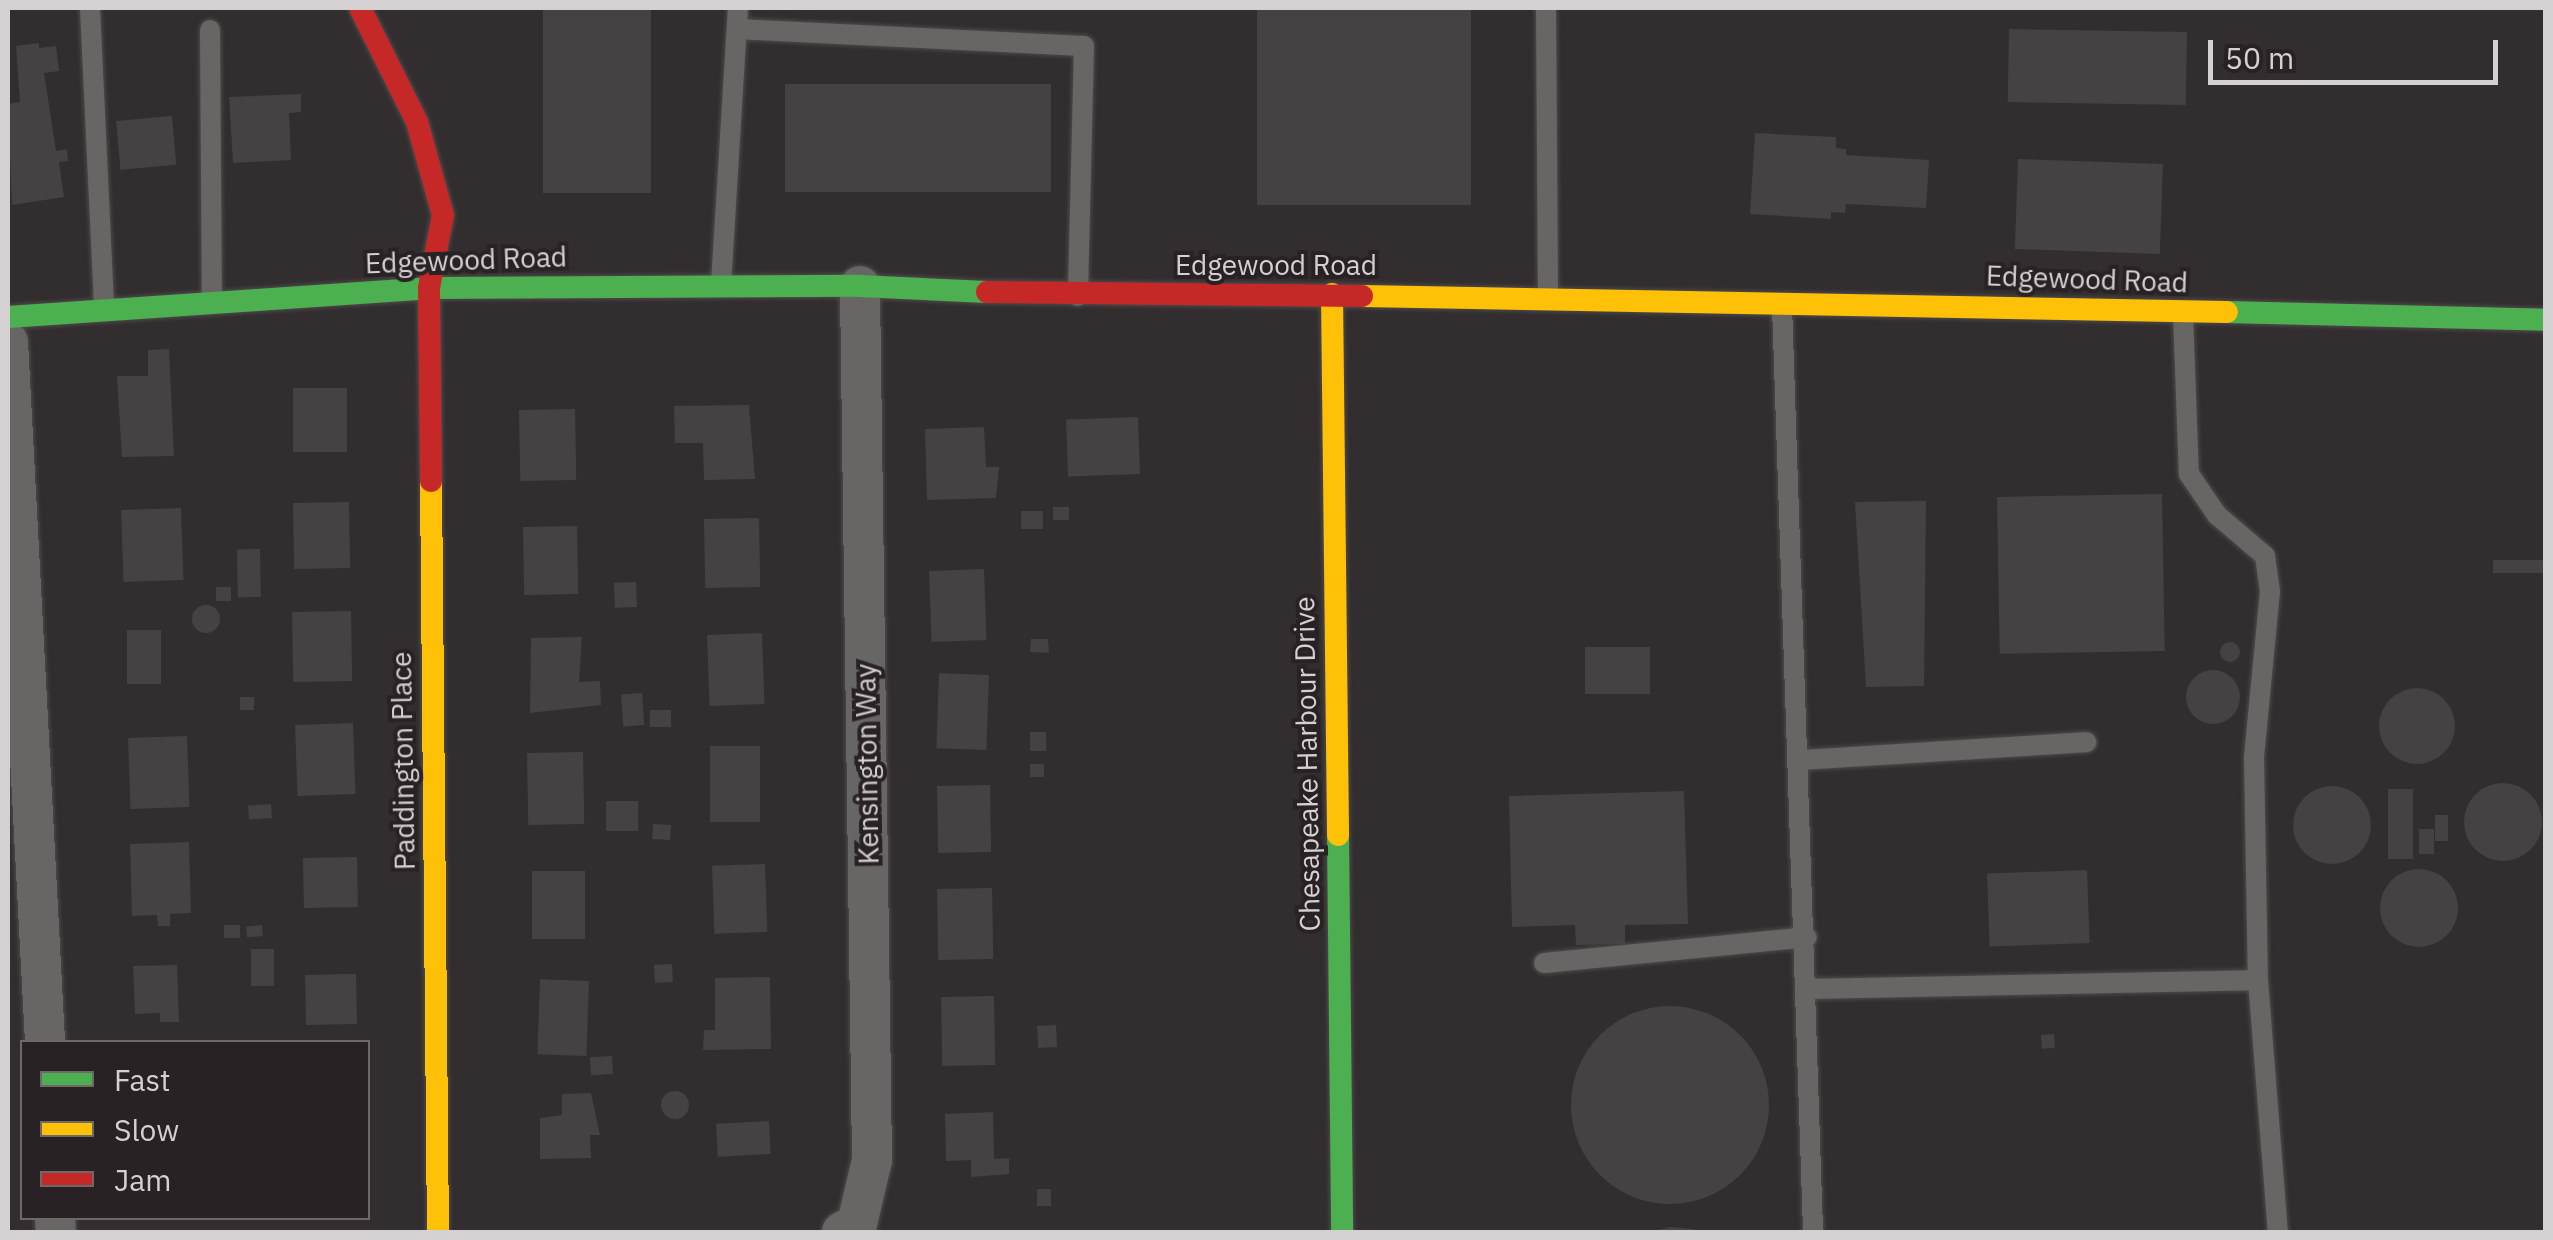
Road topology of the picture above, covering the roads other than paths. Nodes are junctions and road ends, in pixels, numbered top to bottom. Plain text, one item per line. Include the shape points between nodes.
1 (90, 8) edge
2 (360, 8) edge
3 (738, 8) edge
4 (1546, 8) edge
5 (736, 29) junction
6 (210, 30) dead end
7 (721, 286) junction
8 (860, 286) junction
9 (428, 288) junction
10 (1332, 294) junction
11 (1548, 296) junction
12 (1078, 297) junction
13 (1782, 301) junction
14 (212, 303) junction
15 (104, 310) junction
16 (2183, 312) junction
17 (8, 317) edge
18 (2546, 320) edge
19 (8, 342) edge
20 (2086, 742) dead end
21 (1802, 760) junction
22 (1806, 938) junction
23 (1544, 963) dead end
24 (2258, 980) junction
25 (1805, 990) junction
26 (45, 1040) edge
27 (438, 1232) edge
28 (842, 1232) edge
29 (1342, 1232) edge
30 (1813, 1232) edge
31 (2278, 1232) edge

1 - 15 lane
2 - 9 street, Paddington Place via 417,122 444,216
3 - 5 lane
4 - 11 lane
5 - 7 lane
5 - 12 lane via 1084,46
6 - 14 lane
7 - 8 street, Edgewood Road
7 - 9 street, Edgewood Road
8 - 12 street, Edgewood Road
8 - 28 street, Kensington Way via 872,1160 857,1224
9 - 14 street, Edgewood Road
9 - 27 street, Paddington Place
10 - 11 street, Edgewood Road
10 - 12 street, Edgewood Road
10 - 29 street, Chesapeake Harbour Drive
11 - 13 street, Edgewood Road
13 - 16 street, Edgewood Road
13 - 21 lane
14 - 15 street, Edgewood Road
15 - 17 street, Edgewood Road
16 - 18 street, Edgewood Road
16 - 24 lane via 2189,474 2217,515 2265,556 2270,591 2254,757
19 - 26 street
20 - 21 lane
21 - 22 lane
22 - 23 lane
22 - 25 lane
24 - 25 lane
24 - 31 lane
25 - 30 lane

